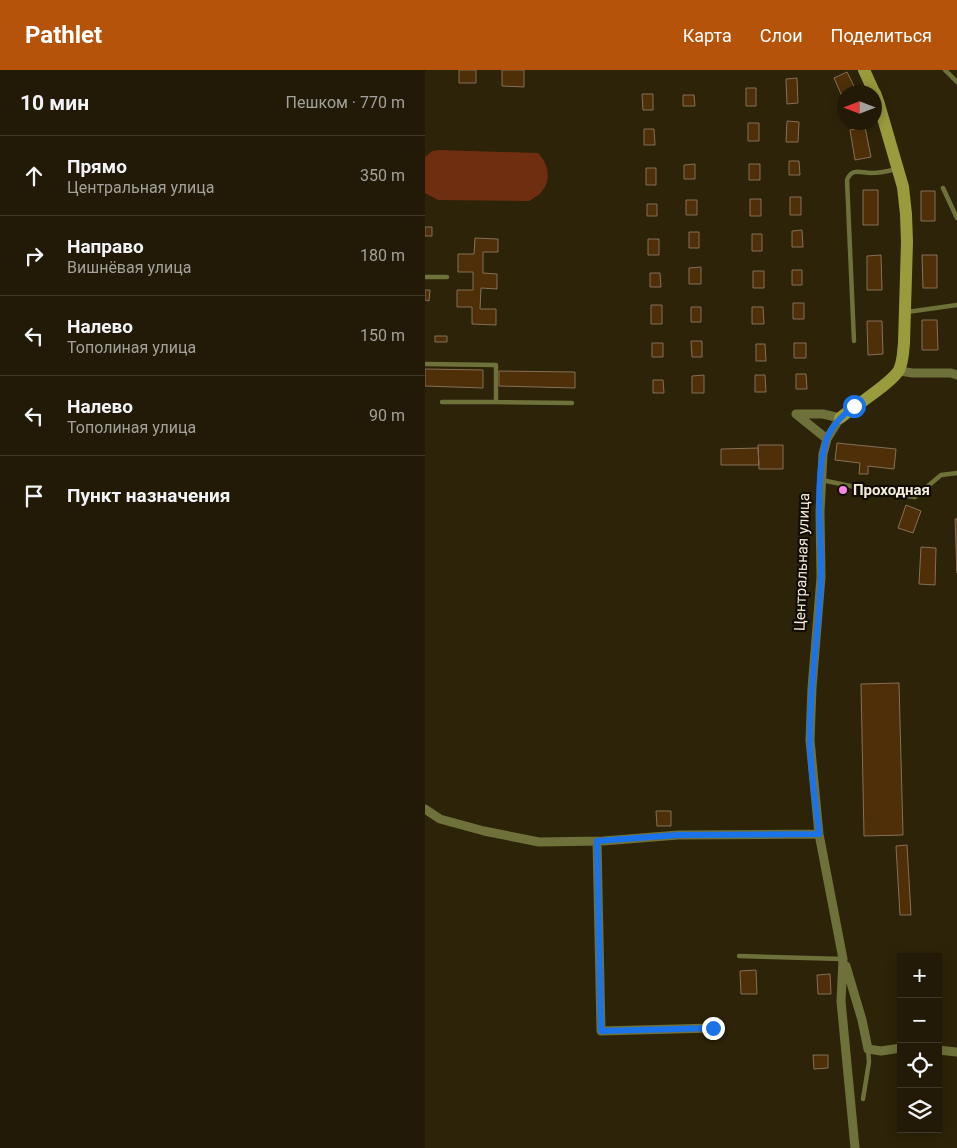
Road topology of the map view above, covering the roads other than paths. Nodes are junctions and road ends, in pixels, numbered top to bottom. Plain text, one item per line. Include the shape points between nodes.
1 (864, 70) edge
2 (945, 70) edge
3 (957, 82) edge
4 (871, 85) edge
5 (882, 115) edge
6 (898, 169) junction
7 (943, 188) dead end
8 (957, 218) edge
9 (425, 277) edge
10 (447, 278) dead end
11 (957, 305) edge
12 (905, 312) junction
13 (855, 341) dead end
14 (425, 364) edge
15 (899, 371) junction
16 (957, 375) edge
17 (443, 402) dead end
18 (496, 402) junction
19 (572, 403) dead end
20 (840, 418) junction
21 (827, 439) junction
22 (957, 473) edge
23 (821, 479) junction
24 (425, 809) edge
25 (819, 834) junction
26 (597, 841) junction
27 (739, 956) dead end
28 (843, 959) junction
29 (713, 1028) dead end
30 (868, 1049) junction
31 (897, 1049) edge
32 (942, 1050) edge
33 (957, 1052) edge
34 (863, 1099) dead end
35 (855, 1148) edge

1 - 4 street
2 - 3 lane
5 - 6 street
6 - 12 street via 906,214
6 - 13 lane via 855,172 847,180
7 - 8 lane
9 - 10 lane
11 - 12 lane
12 - 15 street via 905,343
14 - 18 lane via 496,365
15 - 16 street
15 - 20 street, Центральная улица
17 - 18 lane
18 - 19 lane
20 - 21 street, Центральная улица
20 - 21 street via 796,414
21 - 23 street, Центральная улица
22 - 23 lane via 941,475 915,497
23 - 25 street, Центральная улица via 821,577 810,740
24 - 26 street via 440,819 539,842
25 - 26 street via 678,835
25 - 28 street, Центральная улица
26 - 29 street via 601,1031
27 - 28 lane
28 - 30 street
28 - 35 street, Центральная улица via 841,1001
30 - 31 street
30 - 34 lane
32 - 33 street

